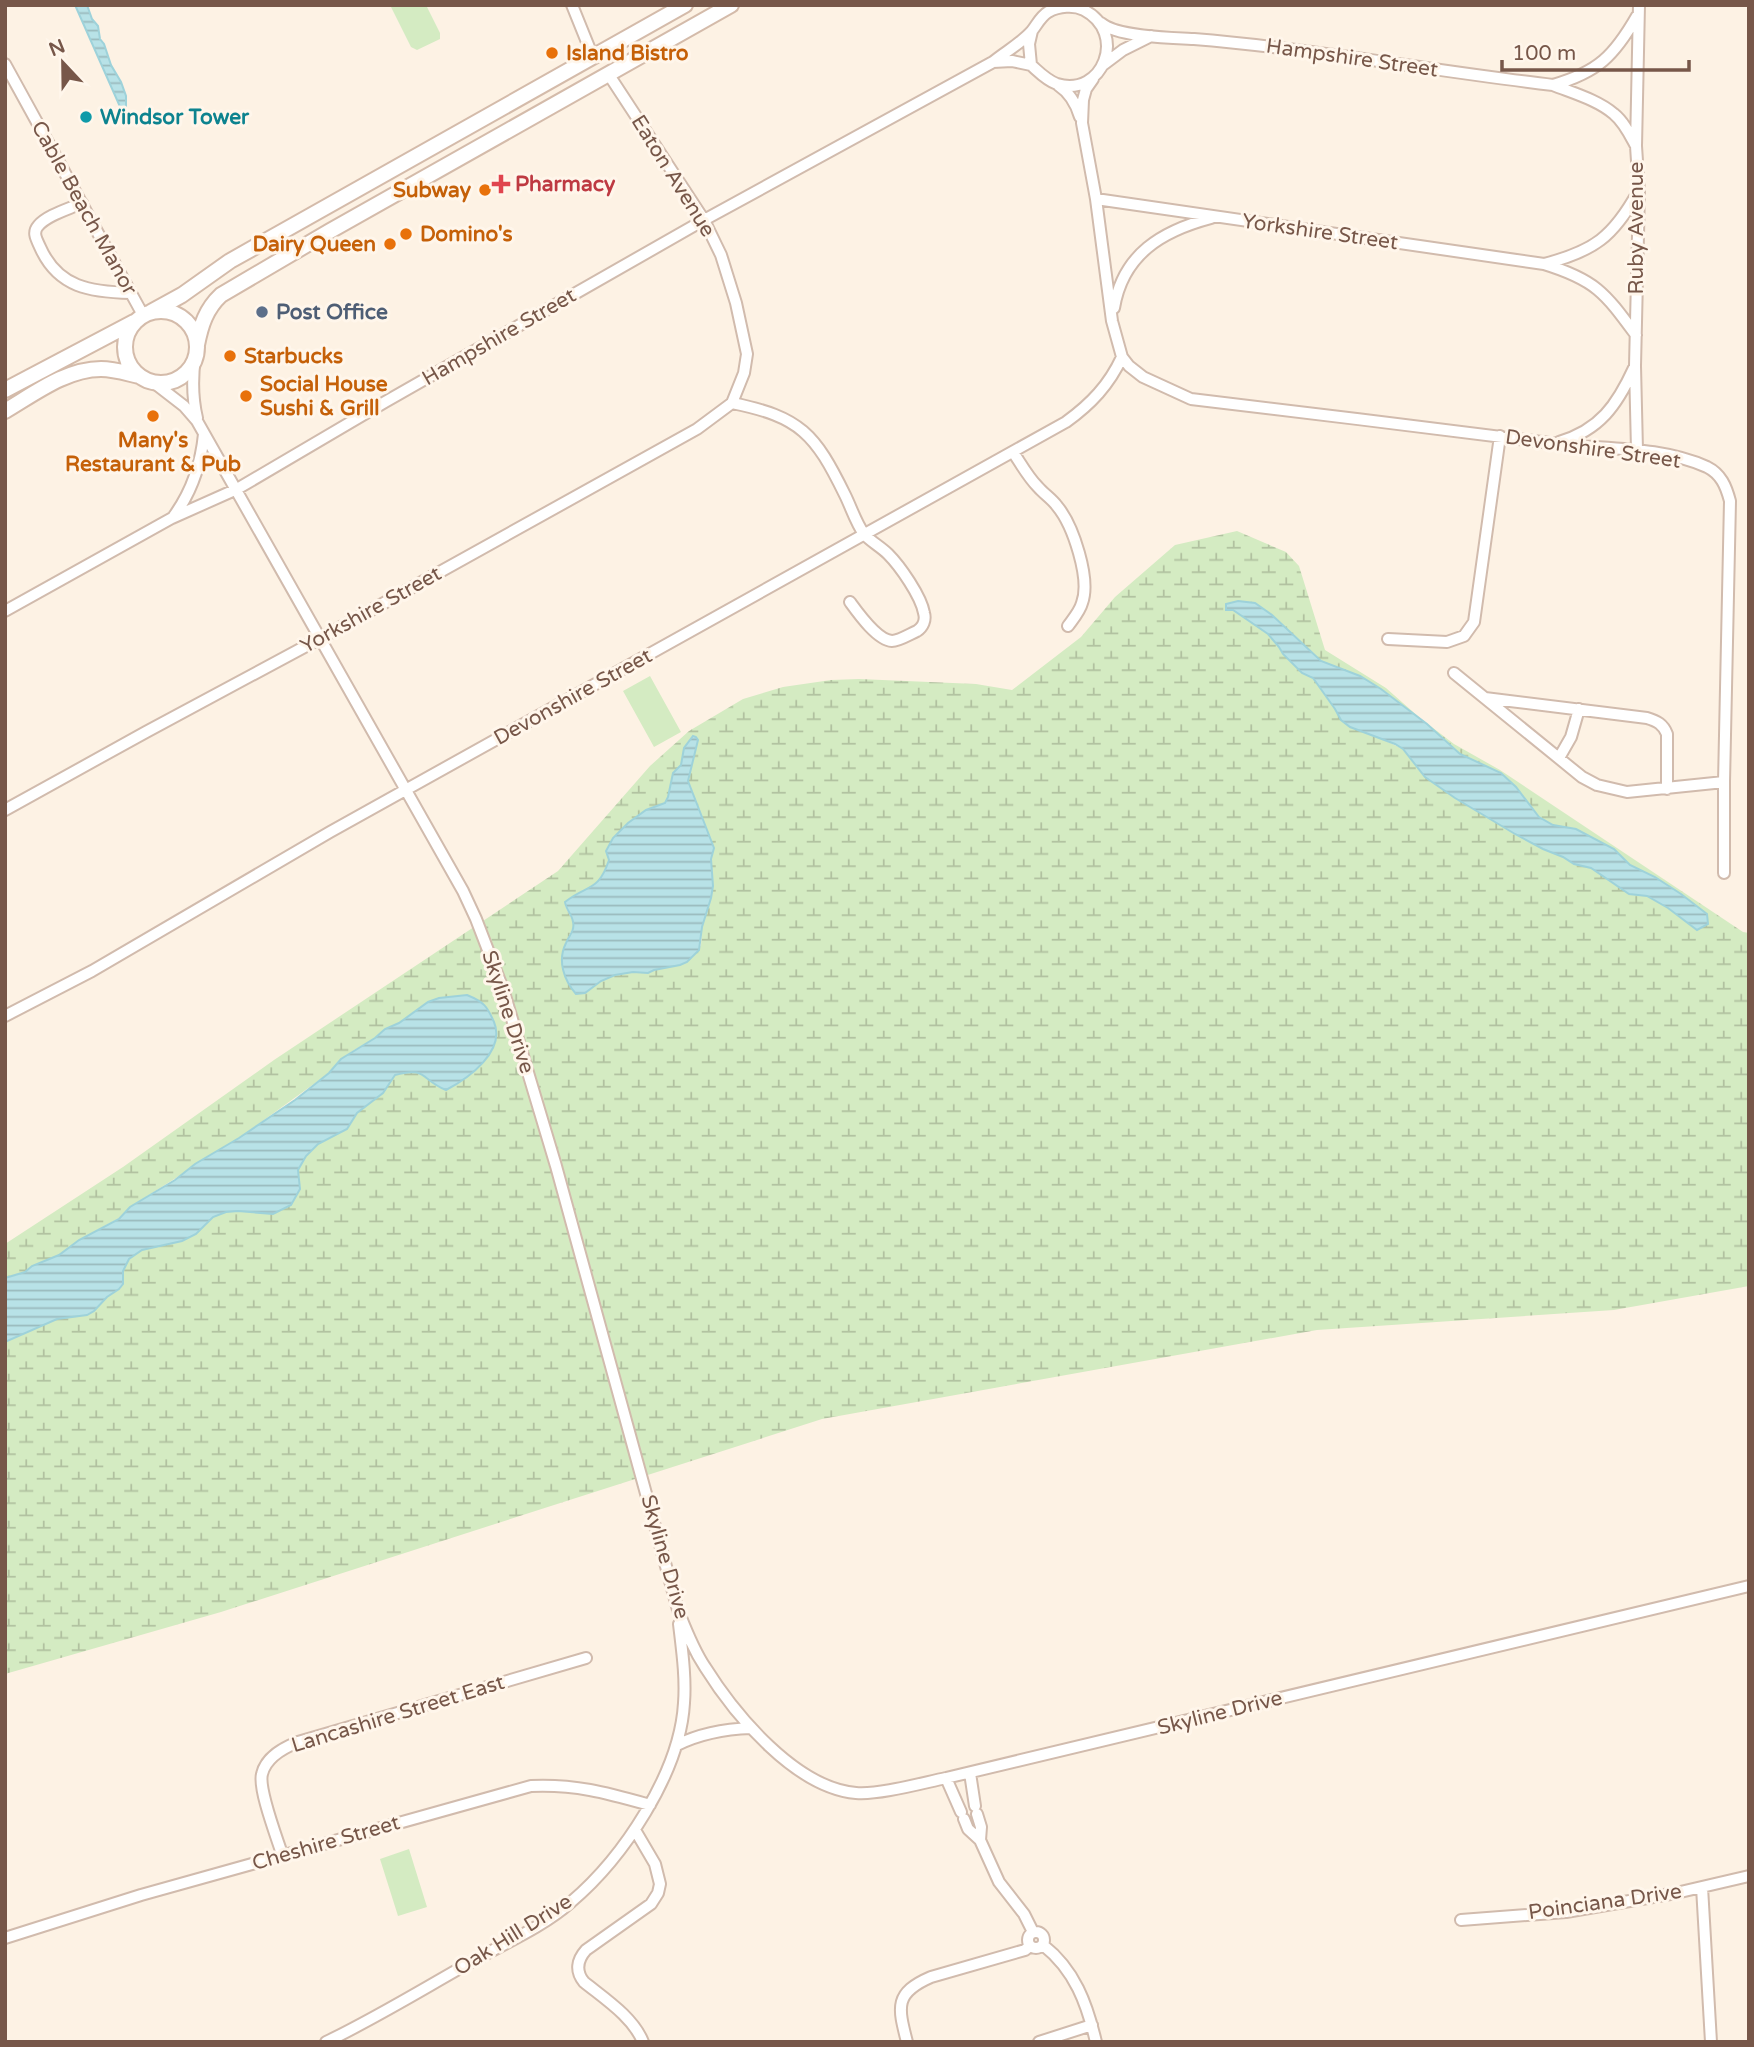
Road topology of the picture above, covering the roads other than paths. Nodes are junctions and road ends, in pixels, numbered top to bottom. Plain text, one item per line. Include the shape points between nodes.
1 (572, 5) edge
2 (685, 5) edge
3 (731, 5) edge
4 (1047, 5) edge
5 (1077, 6) edge
6 (1639, 9) edge
7 (1095, 17) junction
8 (1038, 20) junction
9 (1032, 31) junction
10 (1151, 36) junction
11 (593, 57) junction
12 (993, 62) junction
13 (5, 64) edge
14 (1031, 65) junction
15 (1099, 70) junction
16 (609, 75) junction
17 (1055, 83) junction
18 (1553, 85) junction
19 (1082, 123) junction
20 (1636, 146) junction
21 (1639, 191) junction
22 (1096, 200) junction
23 (82, 203) junction
24 (1215, 217) junction
25 (704, 220) junction
26 (1545, 264) junction
27 (131, 293) junction
28 (144, 316) junction
29 (1112, 321) junction
30 (1636, 335) junction
31 (196, 351) junction
32 (1122, 357) junction
33 (1635, 366) junction
34 (146, 379) junction
35 (5, 390) edge
36 (732, 403) junction
37 (5, 411) edge
38 (197, 421) junction
39 (204, 433) junction
40 (1500, 436) junction
41 (1553, 443) junction
42 (1637, 450) junction
43 (1013, 452) junction
44 (237, 489) junction
45 (172, 518) junction
46 (864, 535) junction
47 (850, 602) dead end
48 (5, 611) edge
49 (1068, 626) dead end
50 (321, 638) junction
51 (1388, 639) dead end
52 (1454, 673) dead end
53 (1484, 698) junction
54 (1579, 709) junction
55 (1559, 758) junction
56 (1724, 782) junction
57 (1667, 789) junction
58 (406, 790) junction
59 (5, 810) edge
60 (1724, 873) dead end
61 (5, 1016) edge
62 (1749, 1586) edge
63 (678, 1610) junction
64 (586, 1658) dead end
65 (751, 1728) junction
66 (677, 1745) junction
67 (970, 1773) junction
68 (946, 1778) junction
69 (650, 1805) junction
70 (635, 1830) junction
71 (980, 1840) junction
72 (282, 1854) junction
73 (1749, 1876) edge
74 (1702, 1887) junction
75 (1461, 1920) dead end
76 (1033, 1932) junction
77 (5, 1938) edge
78 (1043, 1945) junction
79 (1030, 1946) junction
80 (1092, 2025) junction
81 (326, 2042) edge
82 (643, 2042) edge
83 (907, 2042) edge
84 (1039, 2042) edge
85 (1096, 2042) edge
86 (1711, 2042) edge

1 - 11 street
2 - 11 main road
3 - 16 main road
4 - 8 street
5 - 7 street
5 - 8 street via 1048,12
6 - 18 street, Hampshire Street via 1606,59 1577,78
6 - 20 street, Ruby Avenue
7 - 10 street, Hampshire Street via 1105,26
7 - 15 street via 1108,43
8 - 9 street
9 - 12 street, Hampshire Street
9 - 14 street
10 - 15 street via 1123,50
10 - 18 street, Hampshire Street via 1241,43
11 - 28 main road via 230,261
12 - 14 street
12 - 25 street, Hampshire Street
13 - 23 street, Cable Beach Manor
14 - 17 street
15 - 17 street via 1075,85
15 - 19 street via 1086,89
16 - 25 street, Eaton Avenue
16 - 31 main road via 221,295 206,314
17 - 19 street via 1073,100
18 - 20 street, Hampshire Street via 1614,113
19 - 22 street
20 - 21 street, Ruby Avenue
21 - 26 street, Yorkshire Street via 1623,219 1603,238 1573,257
21 - 30 street, Ruby Avenue
22 - 24 street, Yorkshire Street
22 - 29 street
23 - 27 street, Cable Beach Manor
23 - 27 street via 38,225 36,237 44,255 71,283
24 - 26 street, Yorkshire Street
24 - 29 street via 1186,225 1146,249 1118,288
25 - 36 street, Eaton Avenue via 728,278 747,354
25 - 44 street, Hampshire Street
26 - 30 street, Yorkshire Street via 1593,284
27 - 28 street, Cable Beach Manor
28 - 31 main road via 167,311 182,317 192,329
28 - 34 main road via 132,325 125,352 130,366
28 - 35 main road
29 - 32 street
30 - 33 street, Ruby Avenue
31 - 34 main road via 189,369 179,378 166,383
31 - 38 street, Skyline Drive via 192,378
32 - 40 street, Devonshire Street via 1143,377 1191,399
32 - 43 street, Devonshire Street via 1086,408
33 - 41 street via 1625,389 1591,429
33 - 42 street, Ruby Avenue
34 - 37 main road via 110,369 84,370
34 - 38 street, Skyline Drive
36 - 46 street via 763,409 803,430 827,458
36 - 50 street, Yorkshire Street via 697,429
38 - 39 street, Skyline Drive
39 - 44 street, Skyline Drive
39 - 45 street via 194,481
40 - 41 street, Devonshire Street
40 - 51 street via 1474,622 1464,636 1447,642
41 - 42 street, Devonshire Street
42 - 56 street, Devonshire Street via 1704,466 1720,477 1728,491
43 - 46 street, Devonshire Street
43 - 49 street via 1037,487 1057,505 1077,548 1084,577 1083,603
44 - 45 street, Hampshire Street
44 - 50 street, Skyline Drive
45 - 48 street, Hampshire Street
46 - 47 street via 901,567 922,604 925,621 914,632 889,640 875,632
46 - 58 street, Devonshire Street
50 - 58 street, Skyline Drive
50 - 59 street, Yorkshire Street
52 - 53 street
53 - 54 street
53 - 55 street
54 - 55 street
54 - 57 street via 1647,718 1664,727
55 - 57 street via 1582,777 1613,790
56 - 57 street
56 - 60 street, Devonshire Street
58 - 61 street, Devonshire Street via 92,971
58 - 63 street, Skyline Drive via 463,891 503,989
62 - 67 street, Skyline Drive
63 - 65 street, Skyline Drive via 704,1666
63 - 66 street, Oak Hill Drive via 684,1694
64 - 72 street, Lancashire Street East via 279,1750 261,1775
65 - 66 street via 713,1731
65 - 68 street, Skyline Drive via 798,1770 827,1786 872,1792
66 - 69 street, Oak Hill Drive
67 - 68 street, Skyline Drive
67 - 71 street
68 - 71 street via 968,1829
69 - 70 street, Oak Hill Drive
69 - 72 street, Cheshire Street via 587,1788 531,1786
70 - 81 street, Oak Hill Drive via 609,1865 570,1903 519,1937
70 - 82 street via 655,1864 658,1892 651,1904 586,1950 578,1970 584,1983 630,2021
71 - 76 street via 999,1882
72 - 77 street, Cheshire Street
73 - 74 street, Poinciana Drive
74 - 75 street, Poinciana Drive via 1566,1912
74 - 86 street
76 - 78 street via 1043,1934
76 - 79 street via 1027,1941
78 - 79 street
78 - 80 street via 1077,1984
79 - 83 street via 917,1983 902,2001 900,2014
80 - 84 street
80 - 85 street

